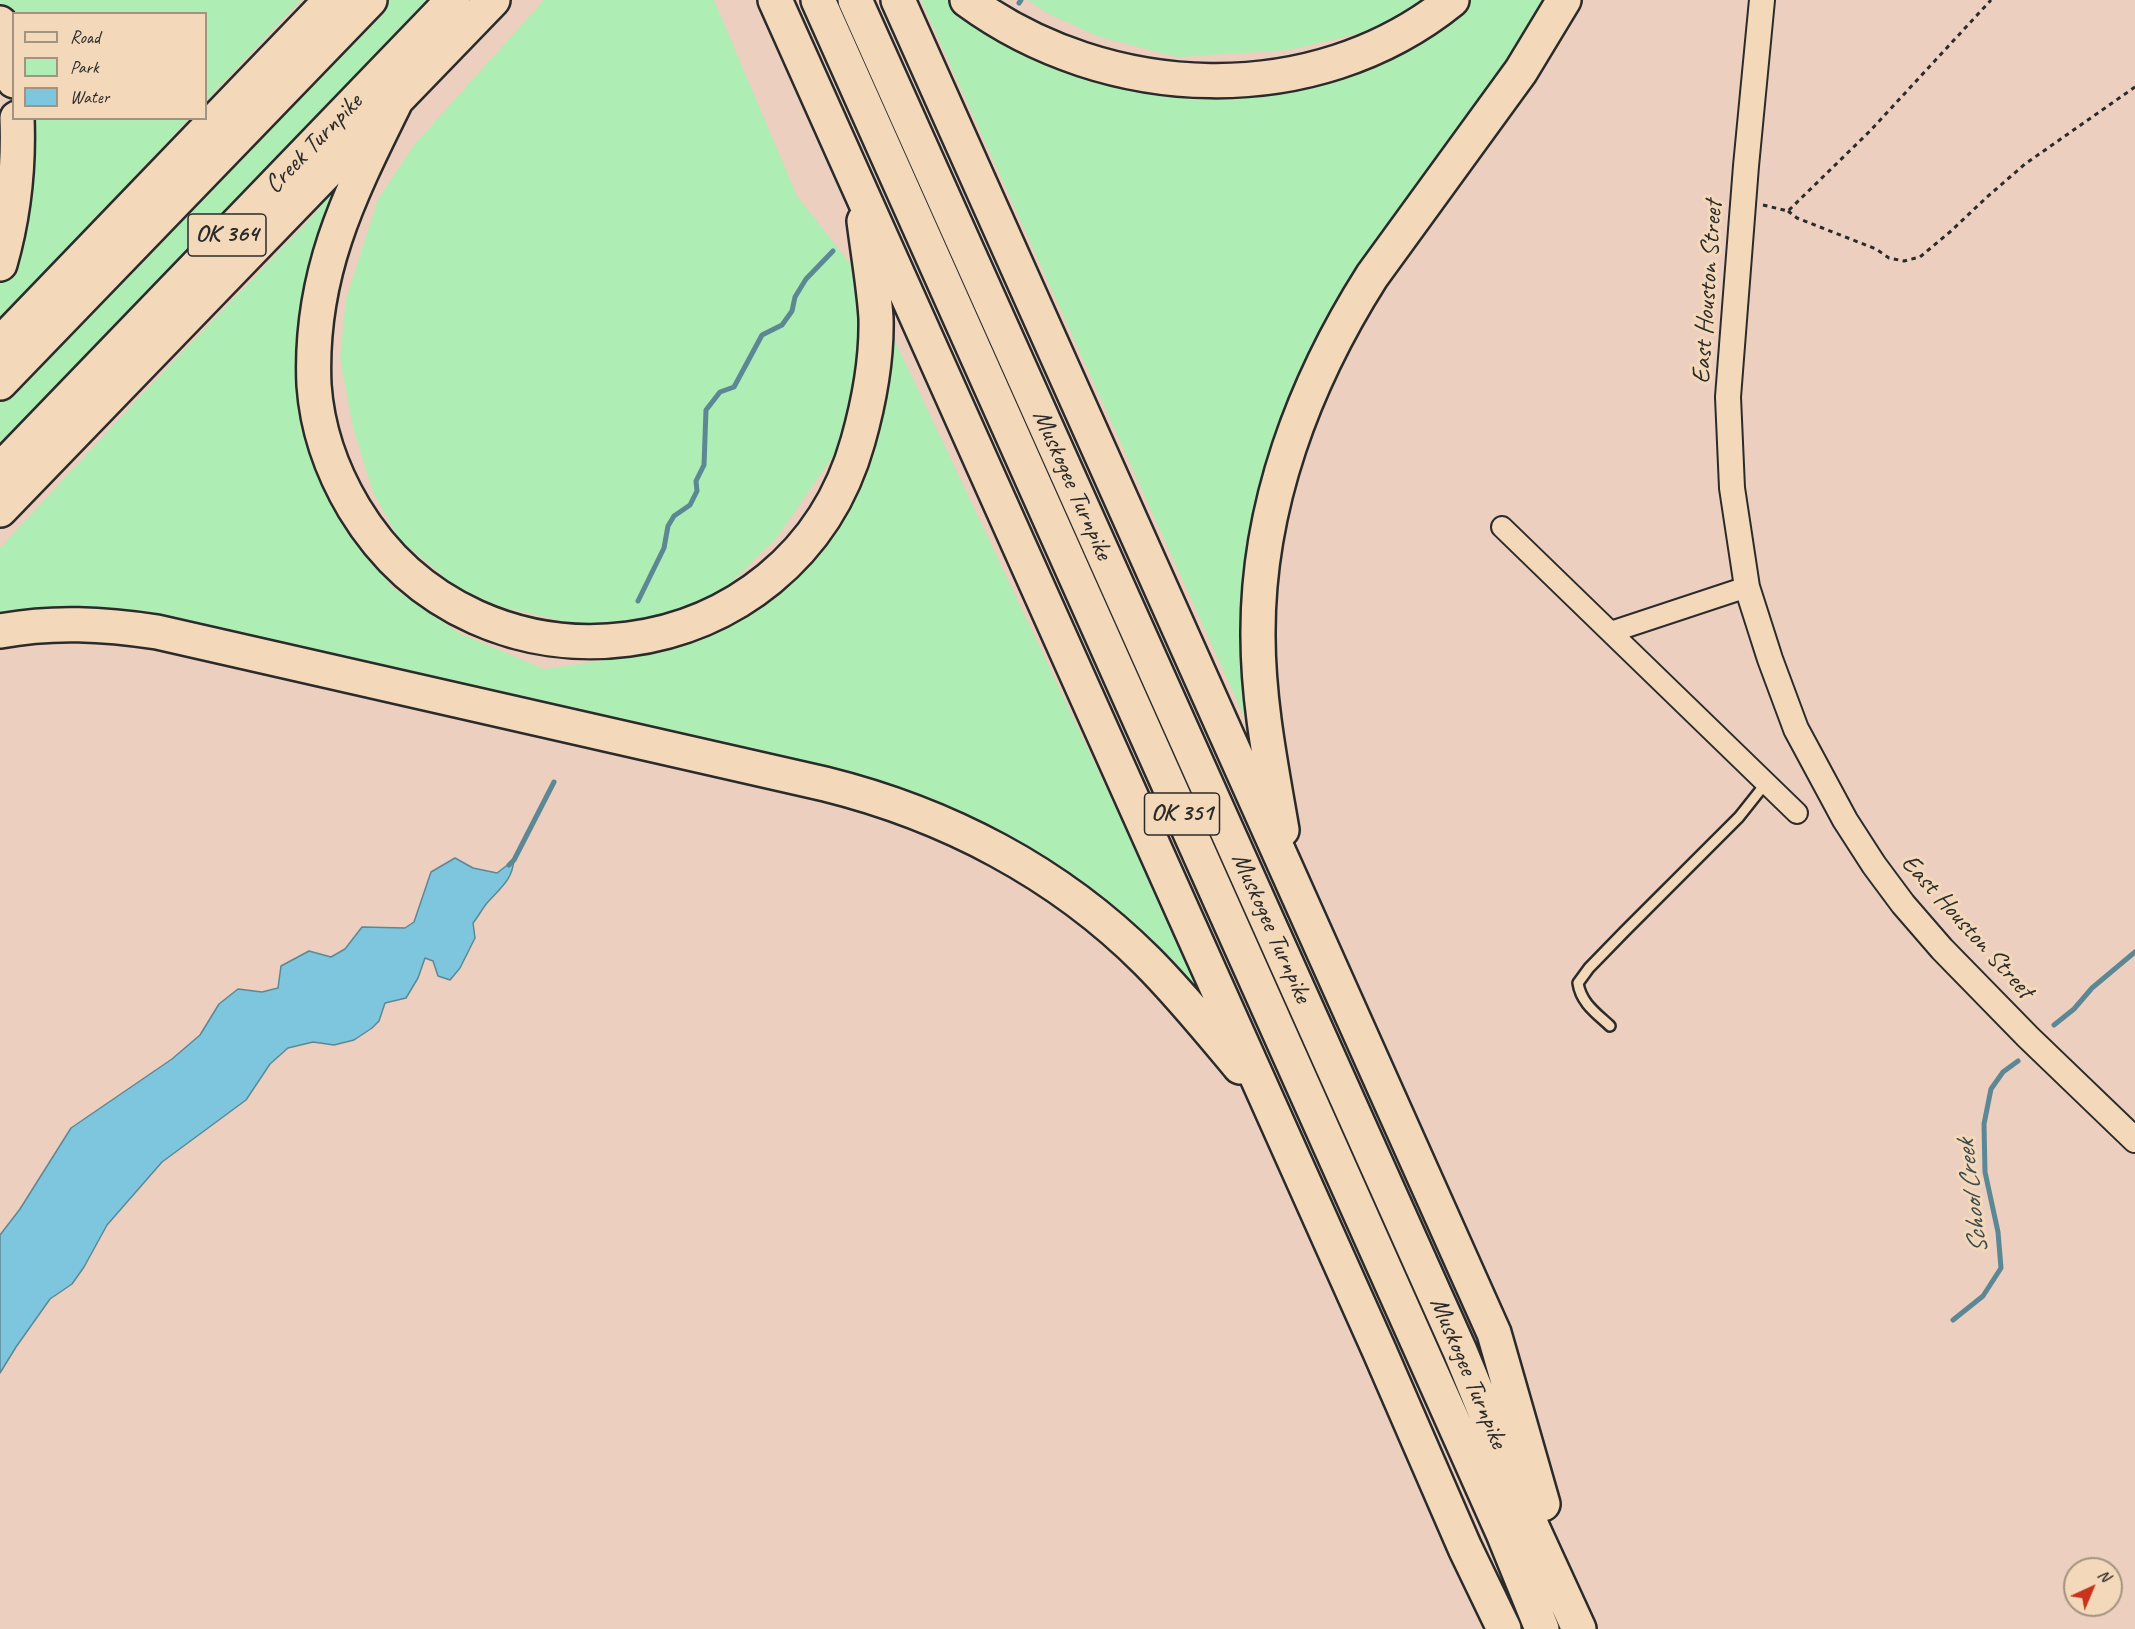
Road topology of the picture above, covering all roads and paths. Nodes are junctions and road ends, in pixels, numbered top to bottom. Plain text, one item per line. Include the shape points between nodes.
1 (331, 0) edge
2 (370, 0) edge
3 (453, 0) edge
4 (493, 0) edge
5 (775, 0) edge
6 (818, 0) edge
7 (855, 0) edge
8 (898, 0) edge
9 (967, 0) edge
10 (1452, 0) edge
11 (1564, 0) edge
12 (1762, 0) edge
13 (1991, 0) edge
14 (0, 23) edge
15 (12, 70) edge
16 (2135, 87) edge
17 (396, 101) junction
18 (17, 120) edge
19 (861, 190) junction
20 (1744, 201) junction
21 (1788, 211) junction
22 (0, 264) edge
23 (0, 344) edge
24 (0, 383) edge
25 (0, 470) edge
26 (0, 510) edge
27 (1502, 527) dead end
28 (1747, 587) junction
29 (0, 631) edge
30 (1611, 632) junction
31 (1766, 783) junction
32 (1797, 813) dead end
33 (1290, 876) junction
34 (1610, 1026) dead end
35 (1264, 1096) junction
36 (2135, 1140) edge
37 (1579, 1628) edge
38 (1504, 1629) edge
39 (1542, 1629) edge

1 - 23 highway
2 - 24 highway, OK 364
3 - 25 highway, Creek Turnpike / OK 364
4 - 17 highway
5 - 19 highway
6 - 39 highway, Muskogee Turnpike / OK 351 via 1498,1522
7 - 37 highway, Muskogee Turnpike / OK 351 via 1455,1340
8 - 33 highway
9 - 10 highway via 1020,34 1068,55 1143,76 1204,81 1289,74 1345,59 1396,38
11 - 33 highway via 1521,71 1354,304 1322,365 1280,475 1264,556 1258,637 1264,722
12 - 20 street, East Houston Street
13 - 21 path via 1870,131
14 - 15 highway
16 - 21 path via 2025,164 1920,257 1904,261 1889,258
17 - 19 highway via 352,190 323,281 314,367 324,441 345,494 395,562 430,592 473,616 542,638 612,642 664,634 687,626 717,614 757,588 814,531 840,488 858,443 870,385 876,317
17 - 26 highway
18 - 22 highway via 15,198
19 - 35 highway
20 - 21 path
20 - 28 street, East Houston Street via 1728,397 1732,489
27 - 30 street
28 - 30 street
28 - 36 street, East Houston Street via 1796,729 1830,795 1874,865 1942,949
29 - 35 highway via 45,624 82,624 157,632 825,784 922,814 1006,854 1094,914 1147,960
30 - 31 street
31 - 32 street
31 - 34 lane via 1739,817 1578,983 1579,993 1589,1007
33 - 37 highway via 1494,1333
35 - 38 highway

